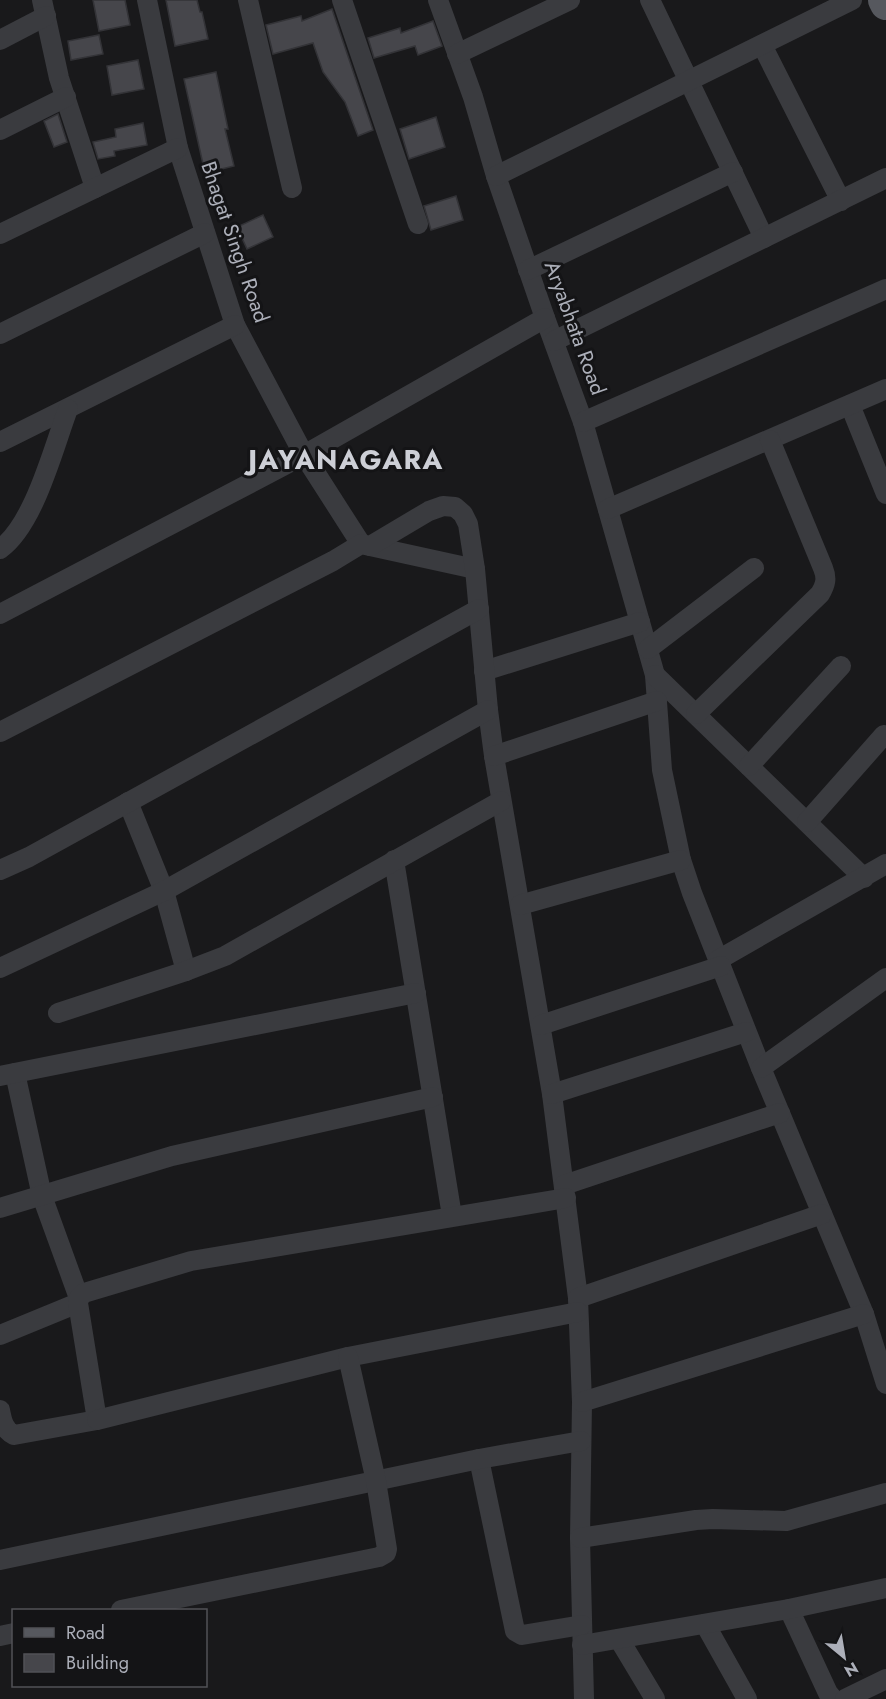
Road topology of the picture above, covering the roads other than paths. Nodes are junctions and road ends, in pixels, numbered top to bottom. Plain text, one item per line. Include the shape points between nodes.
1 (147, 0) edge
2 (248, 0) edge
3 (342, 0) edge
4 (438, 0) edge
5 (570, 0) edge
6 (650, 0) edge
7 (852, 0) edge
8 (44, 8) edge
9 (0, 40) edge
10 (762, 45) junction
11 (457, 54) junction
12 (689, 80) junction
13 (66, 98) junction
14 (0, 130) edge
15 (178, 148) junction
16 (733, 172) junction
17 (496, 176) junction
18 (886, 178) edge
19 (95, 188) junction
20 (292, 188) dead end
21 (841, 201) junction
22 (418, 224) dead end
23 (205, 233) junction
24 (0, 234) edge
25 (764, 238) junction
26 (528, 270) junction
27 (886, 289) edge
28 (544, 318) junction
29 (235, 325) junction
30 (0, 334) edge
31 (554, 341) junction
32 (886, 389) edge
33 (850, 405) junction
34 (68, 409) junction
35 (583, 422) junction
36 (770, 440) junction
37 (0, 442) edge
38 (304, 455) junction
39 (886, 494) edge
40 (608, 508) junction
41 (365, 545) junction
42 (0, 549) edge
43 (754, 568) dead end
44 (475, 569) junction
45 (479, 609) junction
46 (0, 614) edge
47 (640, 622) junction
48 (648, 649) junction
49 (841, 666) dead end
50 (484, 671) junction
51 (655, 675) junction
52 (657, 701) junction
53 (488, 710) junction
54 (696, 714) junction
55 (0, 732) edge
56 (884, 735) dead end
57 (494, 756) junction
58 (749, 766) junction
59 (501, 801) junction
60 (128, 802) junction
61 (807, 822) junction
62 (394, 860) junction
63 (681, 860) junction
64 (886, 864) edge
65 (0, 870) edge
66 (864, 878) junction
67 (164, 891) junction
68 (520, 905) junction
69 (719, 963) junction
70 (0, 968) edge
71 (186, 971) junction
72 (886, 978) edge
73 (416, 993) junction
74 (57, 1013) dead end
75 (541, 1025) junction
76 (746, 1032) junction
77 (761, 1068) junction
78 (8, 1074) edge
79 (552, 1094) junction
80 (433, 1097) junction
81 (780, 1113) junction
82 (565, 1192) junction
83 (42, 1196) junction
84 (0, 1208) edge
85 (822, 1214) junction
86 (452, 1216) junction
87 (79, 1301) junction
88 (578, 1305) junction
89 (864, 1314) junction
90 (0, 1335) edge
91 (348, 1357) junction
92 (885, 1379) edge
93 (582, 1402) junction
94 (1, 1420) edge
95 (97, 1420) junction
96 (581, 1441) junction
97 (479, 1459) junction
98 (376, 1481) junction
99 (886, 1493) edge
100 (580, 1539) junction
101 (0, 1560) edge
102 (886, 1588) edge
103 (130, 1609) edge
104 (789, 1609) junction
105 (705, 1624) junction
106 (582, 1625) junction
107 (619, 1639) junction
108 (582, 1645) junction
109 (886, 1679) edge
110 (584, 1699) edge
111 (655, 1699) edge
112 (747, 1699) edge
113 (833, 1699) edge
114 (845, 1699) edge

1 - 15 street, Bhagat Singh Road
2 - 20 street
3 - 22 street
4 - 11 street, Aryabhata Road
5 - 11 street
6 - 12 street
7 - 10 street
8 - 9 street
8 - 13 street
10 - 12 street
10 - 21 street
11 - 17 street, Aryabhata Road
12 - 16 street
12 - 17 street
13 - 14 street
13 - 19 street
15 - 19 street
15 - 23 street, Bhagat Singh Road
16 - 25 street
16 - 26 street
17 - 26 street, Aryabhata Road
18 - 21 street
19 - 24 street
21 - 25 street
23 - 29 street, Bhagat Singh Road
23 - 30 street
25 - 31 street
26 - 28 street, Aryabhata Road
27 - 35 street
28 - 31 street, Aryabhata Road
28 - 38 street
29 - 34 street
29 - 38 street, Bhagat Singh Road
31 - 35 street, Aryabhata Road
32 - 33 street
33 - 36 street
33 - 39 street
34 - 37 street
34 - 42 street via 30,513 15,536
35 - 40 street, Aryabhata Road
36 - 40 street
36 - 54 street via 823,568 825,586
38 - 41 street, Bhagat Singh Road
38 - 46 street
40 - 47 street, Aryabhata Road
41 - 44 street
41 - 44 street via 429,511 455,507 468,524
41 - 55 street
43 - 48 street
44 - 45 street
45 - 50 street
45 - 60 street
47 - 48 street, Aryabhata Road
47 - 50 street
48 - 51 street, Aryabhata Road
49 - 58 street
50 - 53 street
51 - 52 street, Aryabhata Road
51 - 54 street
52 - 57 street
52 - 63 street, Aryabhata Road via 662,770
53 - 57 street
53 - 67 street
54 - 58 street
56 - 61 street
57 - 59 street
58 - 61 street
59 - 62 street
59 - 68 street
60 - 65 street
60 - 67 street
61 - 66 street
62 - 71 street via 250,943
62 - 73 street
63 - 68 street
63 - 69 street, Aryabhata Road
64 - 66 street
66 - 69 street
67 - 70 street
67 - 71 street
68 - 75 street
69 - 75 street
69 - 76 street, Aryabhata Road
71 - 74 street
72 - 77 street
73 - 78 street
73 - 80 street
75 - 79 street
76 - 77 street, Aryabhata Road
76 - 79 street
77 - 81 street, Aryabhata Road
78 - 83 street
79 - 82 street
80 - 83 street via 172,1156
80 - 86 street
81 - 82 street
81 - 85 street, Aryabhata Road
82 - 86 street
82 - 88 street
83 - 84 street
83 - 87 street
85 - 88 street
85 - 89 street, Aryabhata Road
86 - 87 street via 191,1261 90,1291
87 - 90 street
87 - 95 street
88 - 91 street
88 - 93 street
89 - 92 street, Aryabhata Road
89 - 93 street
91 - 95 street
91 - 98 street
93 - 96 street
94 - 95 street via 14,1435
96 - 97 street
96 - 100 street
97 - 98 street
97 - 106 street via 515,1631 522,1635
98 - 101 street
98 - 103 street via 387,1549 383,1555
99 - 100 street via 786,1521 696,1520
100 - 106 street
102 - 104 street
104 - 105 street
104 - 113 street
105 - 107 street
105 - 112 street
106 - 108 street
107 - 108 street
107 - 111 street
108 - 110 street
109 - 114 street

